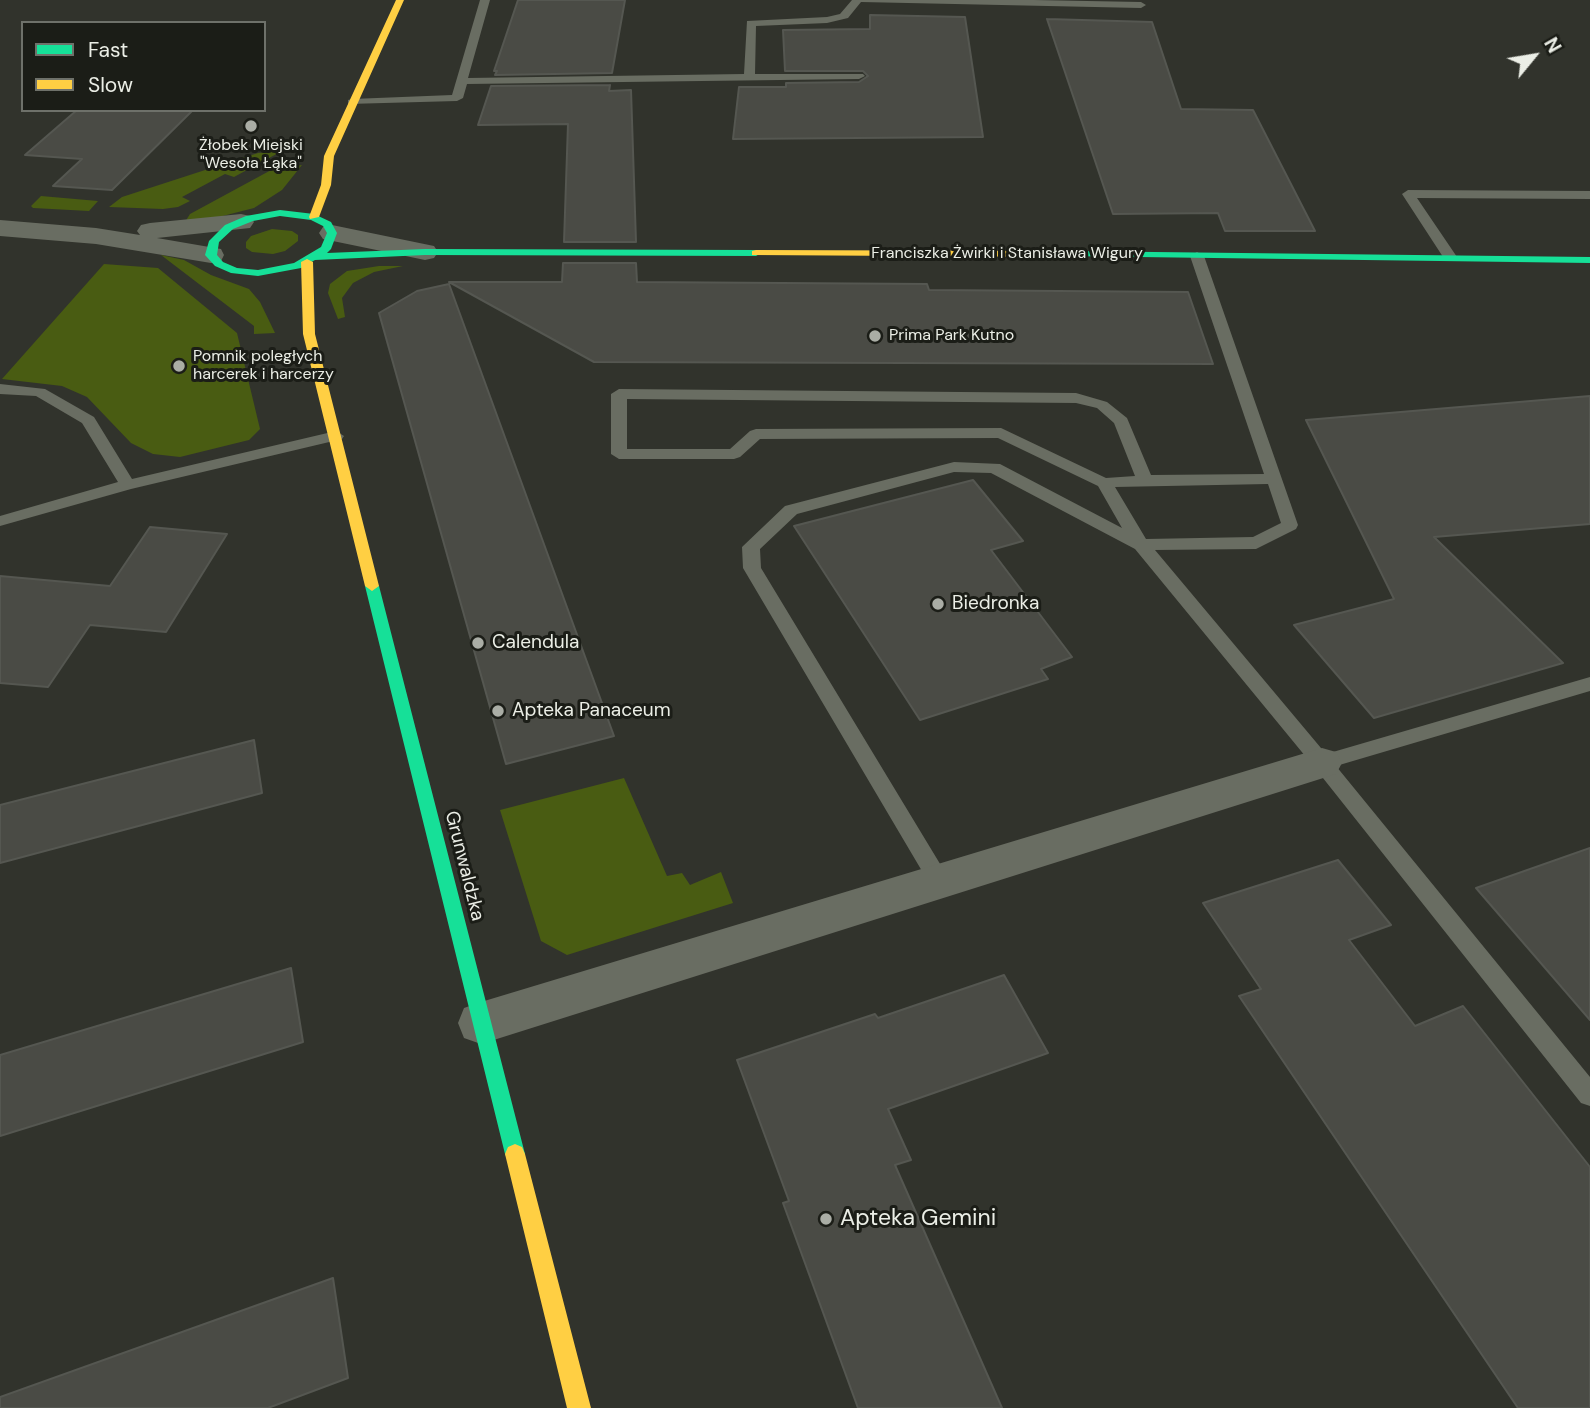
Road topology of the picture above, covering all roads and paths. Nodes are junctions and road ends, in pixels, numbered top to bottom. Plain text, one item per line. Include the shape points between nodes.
1 (400, 0) edge
2 (485, 0) edge
3 (857, 0) edge
4 (865, 0) edge
5 (1141, 5) dead end
6 (859, 76) dead end
7 (750, 78) junction
8 (461, 81) junction
9 (352, 102) junction
10 (327, 162) junction
11 (308, 177) dead end
12 (1590, 195) edge
13 (280, 200) dead end
14 (251, 219) junction
15 (323, 225) junction
16 (0, 228) edge
17 (96, 236) junction
18 (425, 252) junction
19 (211, 255) junction
20 (1197, 256) junction
21 (1450, 257) junction
22 (311, 260) junction
23 (1590, 260) edge
24 (292, 314) dead end
25 (309, 334) junction
26 (0, 388) edge
27 (336, 436) junction
28 (1273, 479) junction
29 (1145, 480) junction
30 (1104, 483) junction
31 (128, 485) junction
32 (0, 520) edge
33 (1141, 545) junction
34 (1590, 684) edge
35 (1322, 763) junction
36 (940, 882) junction
37 (481, 1023) junction
38 (1590, 1096) edge
39 (579, 1408) edge

1 - 9 street
2 - 8 lane
3 - 7 lane via 844,16 827,20 751,23
4 - 5 lane
6 - 7 lane
7 - 8 lane
8 - 9 lane via 457,98
9 - 10 street
10 - 11 street
10 - 15 street
12 - 21 lane via 1408,194
13 - 14 street
14 - 15 street via 280,213
14 - 17 street
14 - 19 street via 229,227 214,240
15 - 18 street, Franciszka Żwirki i Stanisława Wigury
15 - 22 street via 326,249
16 - 17 street
17 - 19 street
18 - 20 street, Franciszka Żwirki i Stanisława Wigury
18 - 22 street, Franciszka Żwirki i Stanisława Wigury
19 - 22 street, Franciszka Żwirki i Stanisława Wigury via 219,264 262,278
20 - 21 street, Franciszka Żwirki i Stanisława Wigury
20 - 28 lane
21 - 23 street, Franciszka Żwirki i Stanisława Wigury
22 - 25 street, Grunwaldzka
24 - 25 street, Grunwaldzka
25 - 27 street, Grunwaldzka
26 - 31 lane via 40,392 88,421
27 - 31 lane
27 - 37 street, Grunwaldzka
28 - 29 lane
28 - 33 lane via 1290,525 1256,543
29 - 30 lane
29 - 30 lane via 1121,421 1102,405 1076,398 619,394 619,454 734,454 756,434 1001,433
30 - 33 lane
31 - 32 lane
33 - 35 lane
33 - 36 lane via 994,468 954,467 791,510 751,547 751,568
34 - 35 lane
35 - 36 street
35 - 38 lane
36 - 37 street
37 - 39 street, Grunwaldzka

